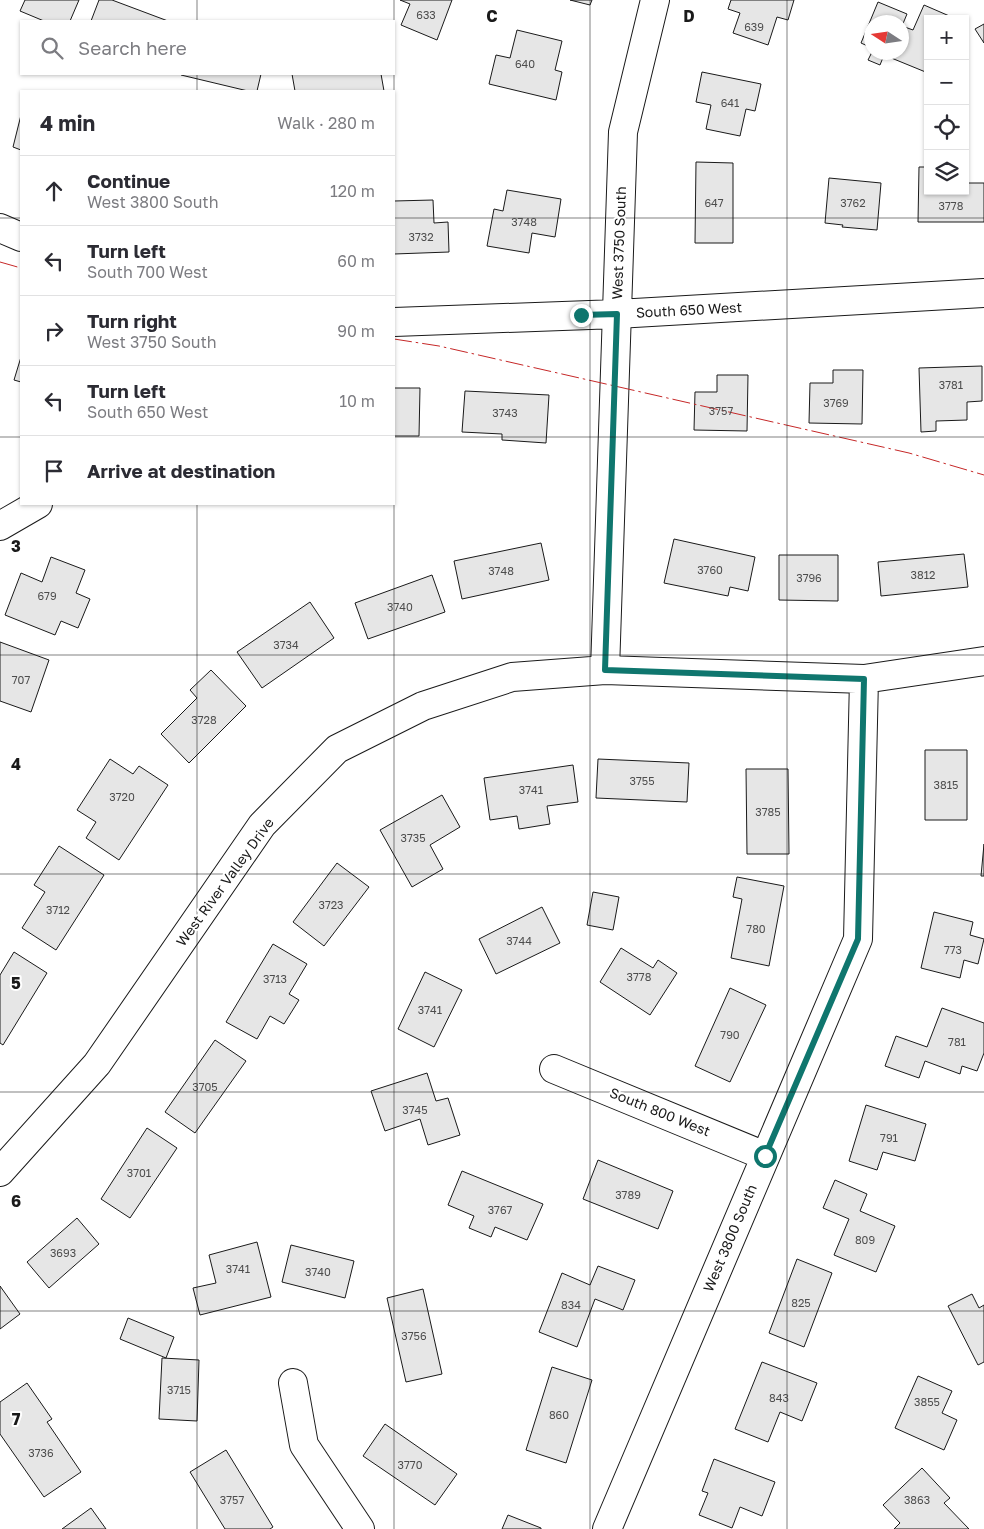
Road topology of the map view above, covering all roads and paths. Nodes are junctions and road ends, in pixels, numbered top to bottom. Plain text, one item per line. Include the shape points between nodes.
1 (655, 0) edge
2 (0, 228) edge
3 (20, 236) edge
4 (984, 293) edge
5 (617, 314) junction
6 (395, 322) edge
7 (36, 505) edge
8 (0, 526) edge
9 (984, 661) edge
10 (605, 670) junction
11 (864, 679) junction
12 (554, 1069) dead end
13 (765, 1156) junction
14 (0, 1172) edge
15 (293, 1383) dead end
16 (360, 1529) edge
17 (607, 1529) edge

1 - 5 street, West 3750 South via 623,132
2 - 3 street
4 - 5 street, South 650 West
5 - 6 street, South 650 West
5 - 10 street, West 3750 South
7 - 8 street
9 - 11 street, West River Valley Drive
10 - 11 street, West River Valley Drive
10 - 14 street, West River Valley Drive via 512,677 423,706 337,749 262,825 97,1064
11 - 13 street, West 3800 South via 858,939
12 - 13 street, South 800 West
13 - 17 street, West 3800 South
15 - 16 street via 304,1445

